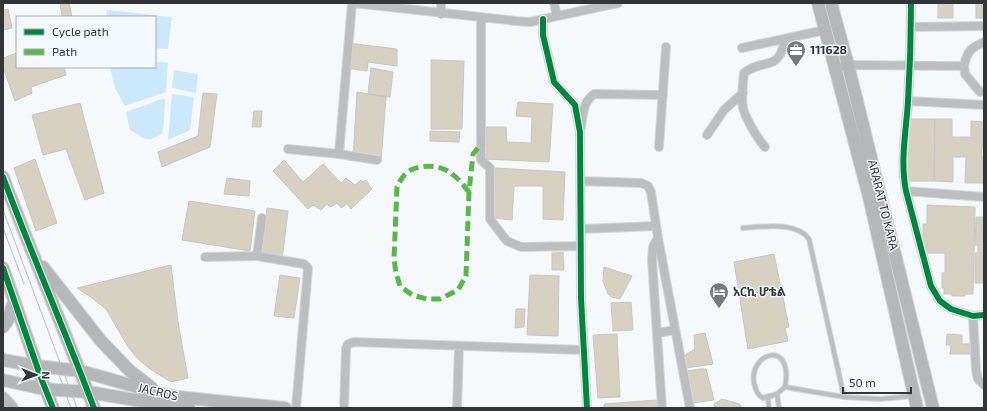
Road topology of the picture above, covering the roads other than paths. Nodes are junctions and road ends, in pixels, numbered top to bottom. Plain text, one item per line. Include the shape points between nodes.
1 (352, 3) edge
2 (441, 3) edge
3 (554, 3) edge
4 (618, 3) edge
5 (818, 3) edge
6 (831, 3) edge
7 (911, 3) edge
8 (441, 14) junction
9 (557, 16) junction
10 (481, 18) junction
11 (544, 19) junction
12 (981, 26) edge
13 (911, 27) junction
14 (826, 30) junction
15 (785, 39) junction
16 (984, 42) edge
17 (666, 47) dead end
18 (742, 48) dead end
19 (848, 65) junction
20 (909, 65) junction
21 (964, 66) junction
22 (836, 68) junction
23 (982, 92) edge
24 (743, 93) junction
25 (663, 95) junction
26 (908, 101) junction
27 (983, 104) edge
28 (580, 132) junction
29 (707, 135) dead end
30 (659, 147) dead end
31 (765, 147) dead end
32 (288, 149) dead end
33 (339, 154) junction
34 (377, 160) dead end
35 (3, 177) edge
36 (581, 181) junction
37 (906, 191) junction
38 (984, 197) edge
39 (262, 218) dead end
40 (656, 226) junction
41 (743, 228) dead end
42 (581, 229) junction
43 (658, 238) junction
44 (581, 246) junction
45 (33, 255) junction
46 (257, 256) junction
47 (205, 258) dead end
48 (3, 268) edge
49 (14, 301) junction
50 (984, 315) edge
51 (973, 316) junction
52 (3, 327) edge
53 (675, 330) junction
54 (657, 332) junction
55 (459, 346) junction
56 (583, 350) junction
57 (3, 360) edge
58 (36, 366) junction
59 (81, 371) junction
60 (3, 380) edge
61 (984, 385) edge
62 (785, 387) junction
63 (44, 388) junction
64 (88, 392) junction
65 (778, 394) junction
66 (914, 396) junction
67 (768, 397) junction
68 (844, 397) junction
69 (3, 398) edge
70 (153, 401) edge
71 (12, 408) edge
72 (53, 408) edge
73 (94, 408) edge
74 (189, 408) edge
75 (285, 408) edge
76 (296, 408) edge
77 (344, 408) edge
78 (457, 408) edge
79 (587, 408) edge
80 (662, 408) edge
81 (690, 408) edge
82 (769, 408) edge
83 (779, 408) edge
84 (917, 408) edge
85 (934, 408) edge

1 - 8 street
1 - 33 street
2 - 8 street
3 - 9 street
4 - 9 street
5 - 14 main road, ARARAT TO KARA
6 - 19 main road, ARARAT TO KARA
7 - 13 street
8 - 10 street
9 - 11 street
10 - 11 street via 530,22
10 - 44 street via 481,160 490,168 490,219 507,241 521,247
11 - 28 street via 543,35 554,82 575,105
12 - 13 street
12 - 16 street
13 - 20 street
14 - 15 street
14 - 22 main road, ARARAT TO KARA
15 - 18 street
15 - 24 street via 777,60 751,68 744,73
16 - 21 street via 973,46 967,54
17 - 25 street
19 - 20 street
19 - 22 street
19 - 85 main road, ARARAT TO KARA
20 - 21 street
20 - 26 street
21 - 23 street via 965,74
22 - 66 main road, ARARAT TO KARA via 871,205
23 - 27 street
24 - 29 street via 724,110
24 - 31 street via 743,108 757,138
25 - 28 street via 594,94 585,104
25 - 30 street
26 - 27 street
26 - 37 street via 902,161
28 - 36 street
32 - 33 street
33 - 34 street
35 - 45 main road
36 - 40 street via 641,183 648,186
36 - 42 street
37 - 38 street
37 - 51 street via 931,286 940,301 951,309
39 - 46 street
40 - 42 street
40 - 43 street
41 - 68 lane via 776,226 797,229 809,239
42 - 44 street
43 - 53 street
43 - 54 street via 653,247 652,260
44 - 56 street
45 - 59 main road
45 - 70 main road via 101,341 130,371
46 - 47 street
46 - 76 street via 304,264 308,268
48 - 49 main road
49 - 52 main road
49 - 58 main road
50 - 51 street
51 - 61 street via 976,370 978,379
53 - 54 street
53 - 81 street
54 - 80 street
55 - 56 street
55 - 77 street via 354,342 348,344
55 - 78 street
56 - 79 street
57 - 58 main road, JACROS
58 - 59 main road, JACROS
58 - 63 main road
59 - 64 main road
59 - 70 main road, JACROS
60 - 63 main road, JACROS
62 - 65 lane
62 - 67 lane via 787,375 782,359 769,355 763,358 756,366 754,379 758,396
62 - 68 lane
63 - 64 main road, JACROS
63 - 72 main road
64 - 70 main road, JACROS
64 - 73 main road
65 - 67 lane
65 - 83 lane
66 - 68 lane via 881,399
66 - 84 main road, ARARAT TO KARA
67 - 82 lane
69 - 71 main road
70 - 74 main road, JACROS
70 - 75 main road, JACROS via 178,397

